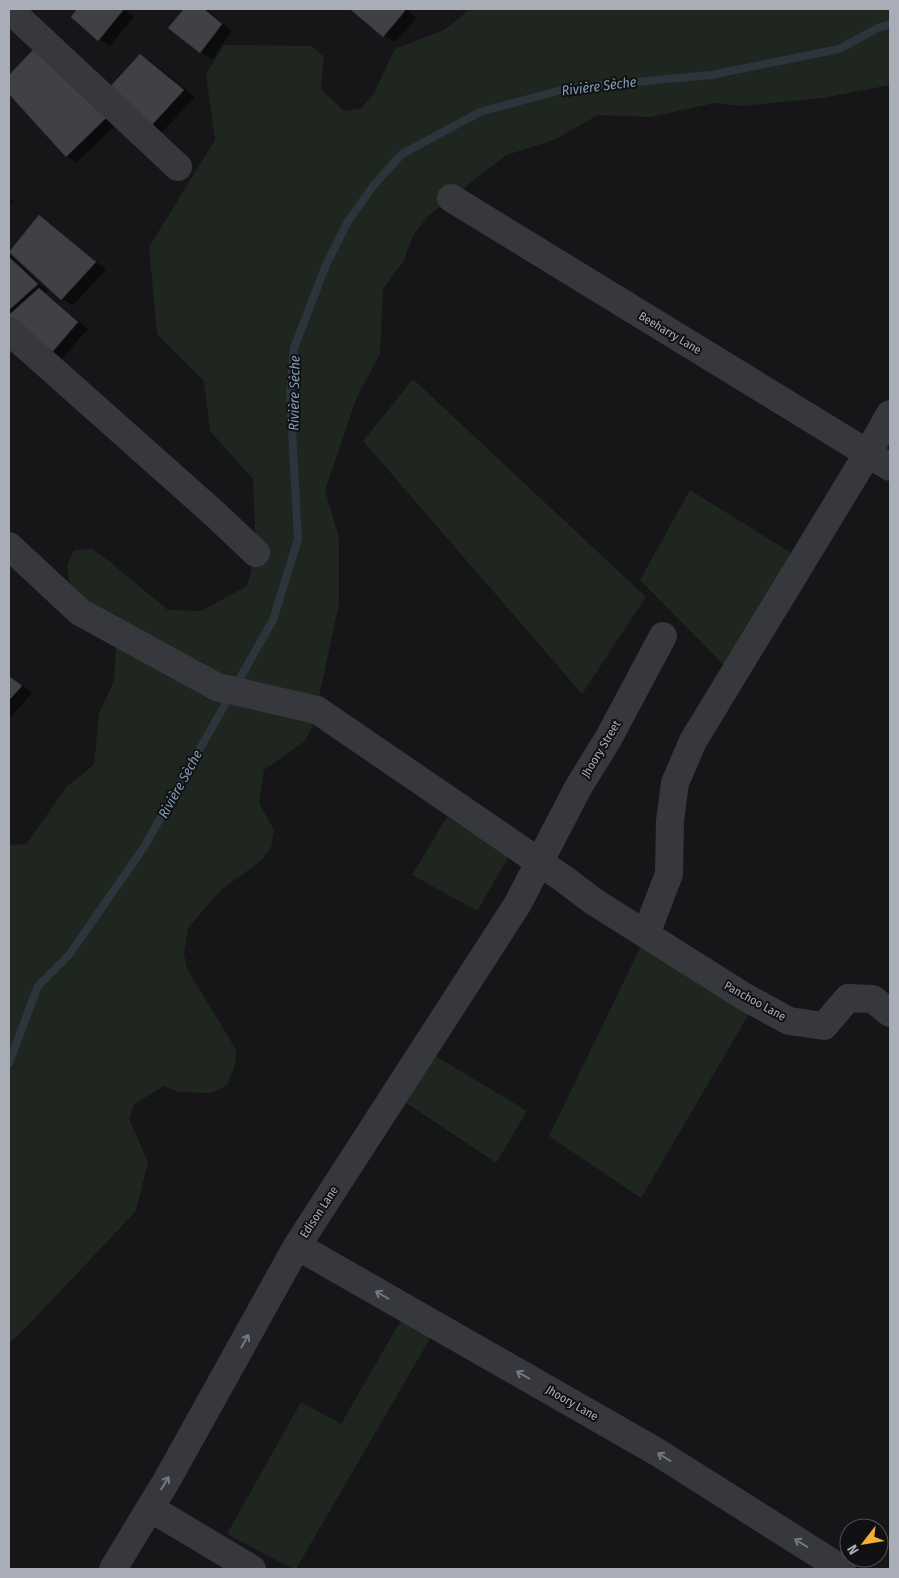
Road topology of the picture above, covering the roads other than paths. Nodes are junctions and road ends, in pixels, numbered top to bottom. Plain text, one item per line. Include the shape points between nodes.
1 (9, 9) edge
2 (178, 167) dead end
3 (451, 198) dead end
4 (9, 331) edge
5 (890, 414) edge
6 (879, 460) edge
7 (9, 546) edge
8 (256, 553) dead end
9 (663, 636) dead end
10 (539, 863) junction
11 (646, 934) junction
12 (890, 1013) edge
13 (297, 1246) junction
14 (150, 1508) junction
15 (113, 1569) edge
16 (252, 1569) edge
17 (842, 1569) edge

1 - 2 street
3 - 6 street, Beeharry Lane
4 - 8 street
5 - 6 street
6 - 11 street via 693,742 675,783 669,874
7 - 10 street via 80,612 218,687 317,710
9 - 10 street, Jhoory Street
10 - 11 street
10 - 13 street, Edison Lane via 517,905
11 - 12 street, Panchoo Lane via 745,997 789,1020 824,1026 848,998 873,999
14 -> 13 street, Edison Lane
17 -> 13 street, Jhoory Lane via 657,1452
14 - 15 street, Edison Lane
14 - 16 street

